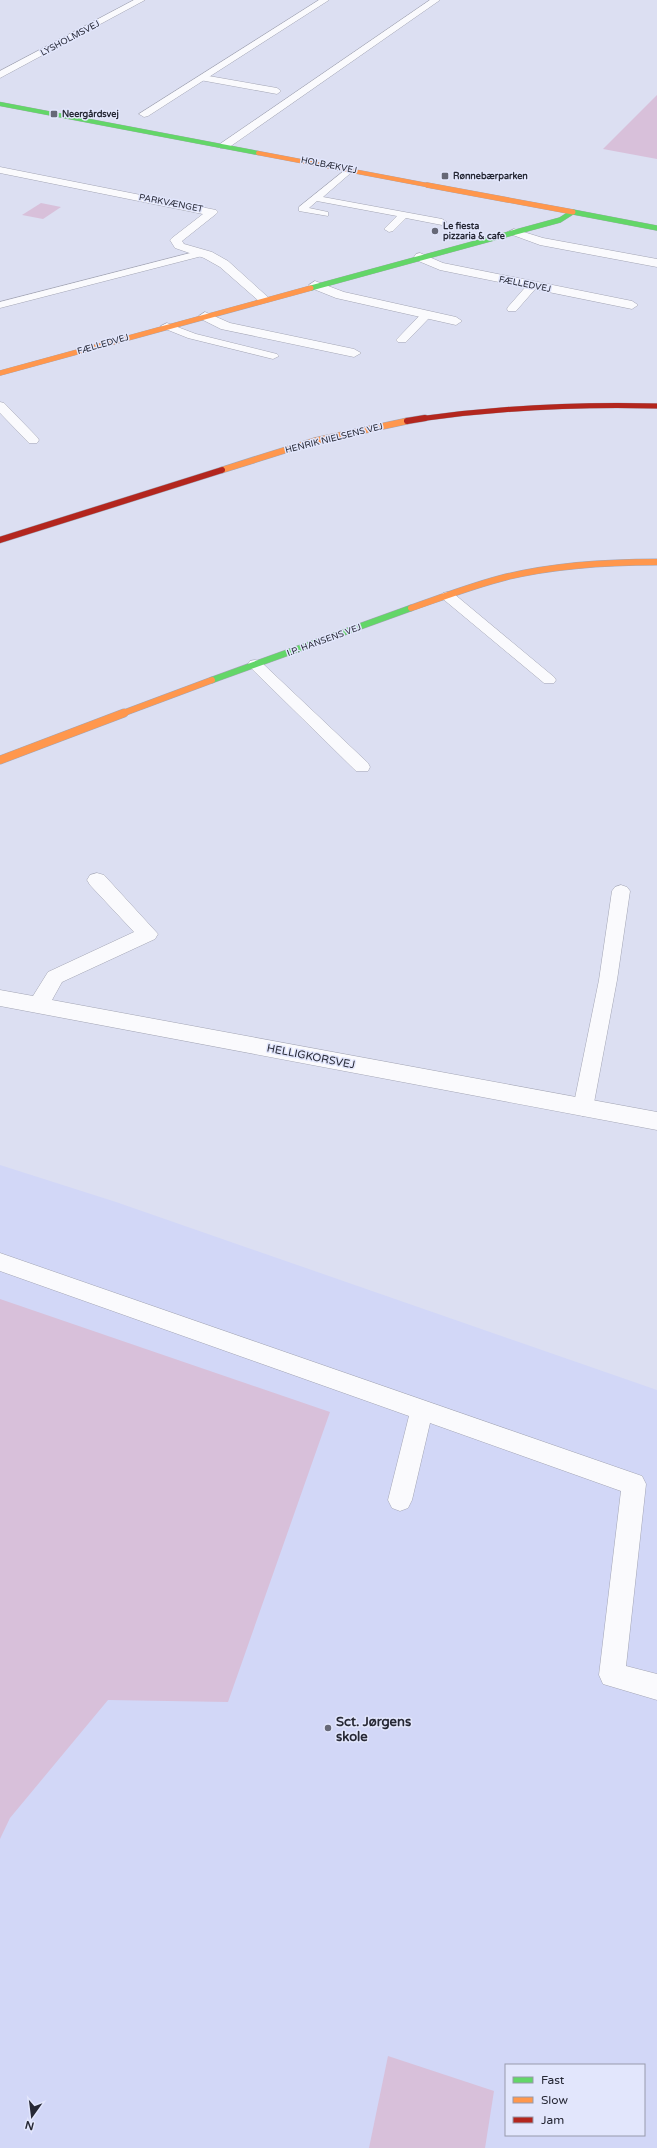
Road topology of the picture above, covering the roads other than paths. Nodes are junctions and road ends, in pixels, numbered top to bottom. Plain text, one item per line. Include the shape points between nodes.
1 (141, 0) edge
2 (325, 0) edge
3 (436, 0) edge
4 (0, 75) edge
5 (203, 78) junction
6 (277, 91) dead end
7 (0, 104) edge
8 (144, 114) dead end
9 (224, 146) junction
10 (350, 169) junction
11 (0, 170) edge
12 (315, 198) junction
13 (571, 213) junction
14 (325, 214) dead end
15 (404, 215) junction
16 (442, 222) dead end
17 (657, 228) edge
18 (389, 230) dead end
19 (514, 232) junction
20 (202, 253) junction
21 (420, 257) junction
22 (657, 263) edge
23 (533, 285) junction
24 (315, 286) junction
25 (264, 299) junction
26 (0, 305) edge
27 (632, 305) dead end
28 (512, 309) dead end
29 (427, 314) junction
30 (205, 316) junction
31 (456, 321) dead end
32 (167, 326) junction
33 (402, 340) dead end
34 (354, 353) dead end
35 (273, 356) dead end
36 (0, 373) edge
37 (0, 406) edge
38 (657, 406) edge
39 (33, 440) dead end
40 (0, 540) edge
41 (657, 562) edge
42 (448, 596) junction
43 (255, 664) junction
44 (548, 680) dead end
45 (0, 760) edge
46 (362, 767) dead end
47 (97, 880) dead end
48 (621, 892) dead end
49 (0, 998) edge
50 (40, 1005) junction
51 (583, 1108) junction
52 (657, 1121) edge
53 (0, 1262) edge
54 (422, 1409) junction
55 (400, 1500) dead end
56 (657, 1686) edge

1 - 4 street, LYSHOLMSVEJ
2 - 5 street
3 - 9 street
5 - 6 lane
5 - 8 street
7 - 9 street, HOLBÆKVEJ
9 - 10 street, HOLBÆKVEJ
10 - 12 lane
10 - 13 street, HOLBÆKVEJ
11 - 20 street, PARKVÆNGET via 212,212 176,240 179,246
12 - 14 lane via 302,209
12 - 15 lane
13 - 17 street, HOLBÆKVEJ
13 - 19 street, FÆLLEDVEJ via 560,220
15 - 16 lane
15 - 18 lane
19 - 21 street, FÆLLEDVEJ
19 - 22 street via 540,241
20 - 25 street, PARKVÆNGET via 224,264
20 - 26 lane
21 - 23 street, FÆLLEDVEJ via 440,266
21 - 24 street, FÆLLEDVEJ
23 - 27 street, FÆLLEDVEJ
23 - 28 lane
24 - 25 street, FÆLLEDVEJ
24 - 29 street via 340,295
25 - 30 street, FÆLLEDVEJ
29 - 31 street
29 - 33 lane
30 - 32 street, FÆLLEDVEJ
30 - 34 street via 226,326
32 - 35 lane via 192,336
32 - 36 street, FÆLLEDVEJ
37 - 39 lane
38 - 40 street, HENRIK NIELSENS VEJ via 608,405 475,410 388,424 314,441
41 - 42 street, I.P. HANSENS VEJ via 616,562 547,568 485,582
42 - 43 street, I.P. HANSENS VEJ
42 - 44 lane
43 - 45 street, I.P. HANSENS VEJ
43 - 46 lane
47 - 50 street via 148,934 55,977
48 - 51 lane via 608,980
49 - 50 street, HELLIGKORSVEJ
50 - 51 street, HELLIGKORSVEJ
51 - 52 street, HELLIGKORSVEJ
53 - 54 lane
54 - 55 lane
54 - 56 lane via 634,1484 612,1674

